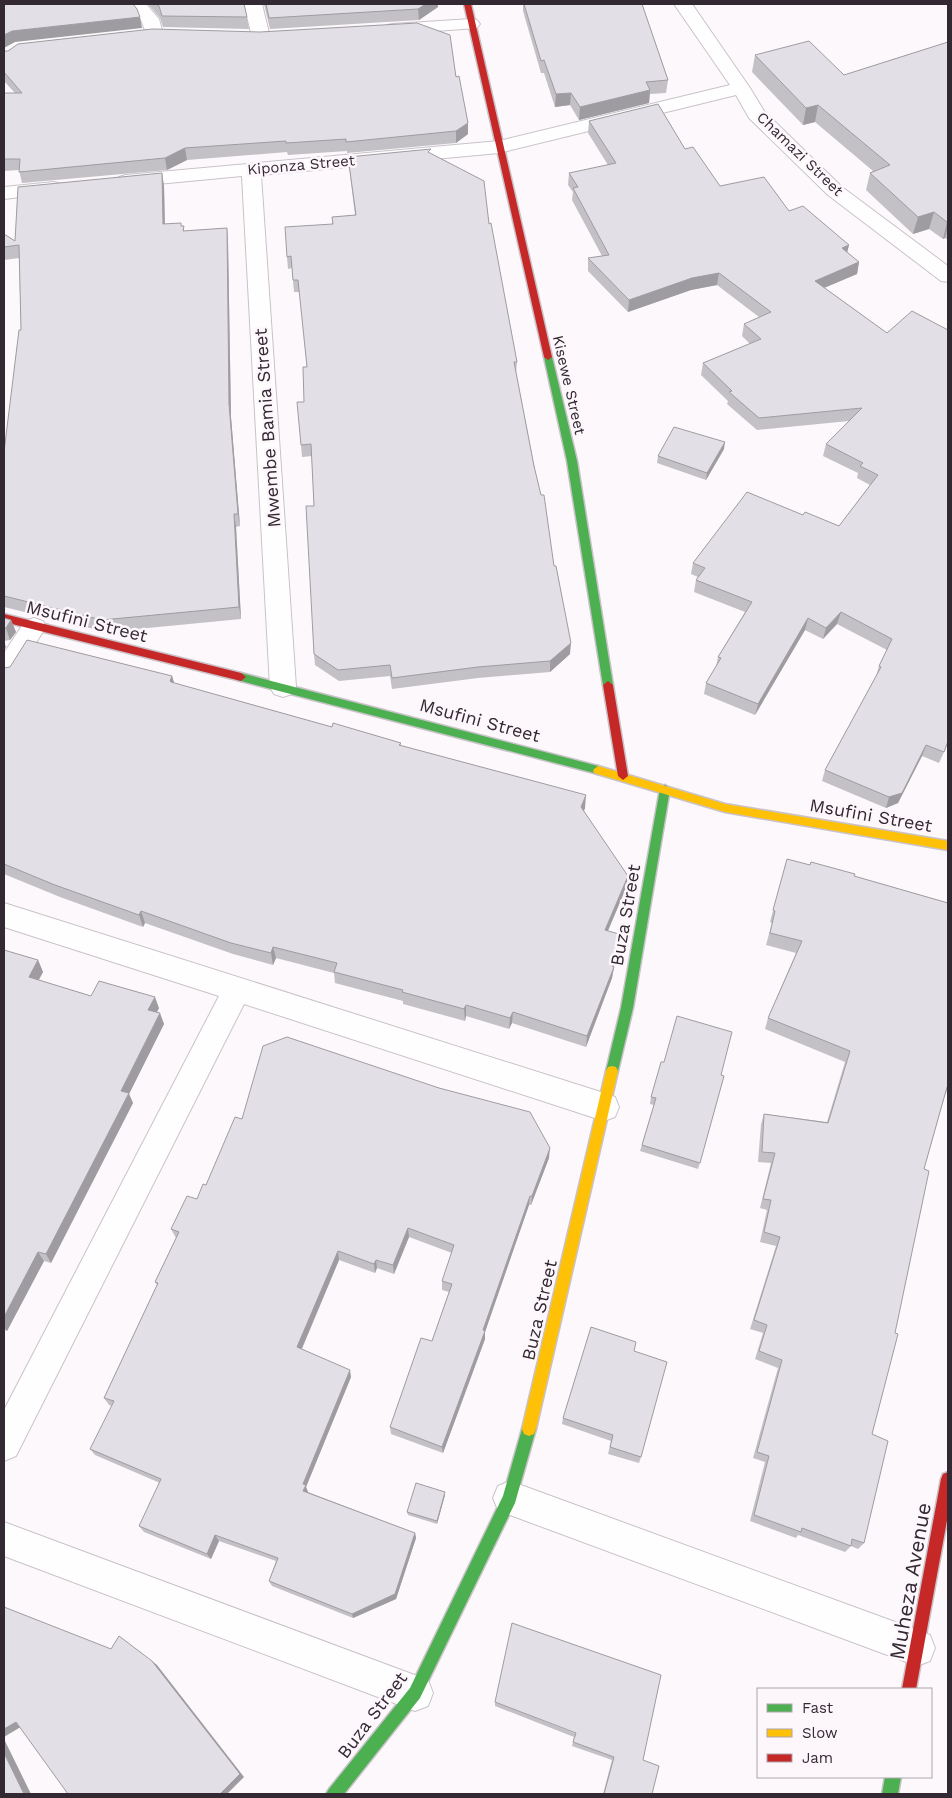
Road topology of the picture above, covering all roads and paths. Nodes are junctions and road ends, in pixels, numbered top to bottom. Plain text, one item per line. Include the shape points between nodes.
1 (137, 4) edge
2 (253, 4) edge
3 (467, 4) edge
4 (683, 4) edge
5 (471, 24) junction
6 (376, 30) edge
7 (154, 34) junction
8 (173, 35) edge
9 (136, 36) edge
10 (280, 36) edge
11 (241, 37) edge
12 (261, 37) junction
13 (741, 88) junction
14 (499, 147) junction
15 (251, 170) junction
16 (112, 183) edge
17 (73, 186) edge
18 (4, 193) edge
19 (948, 276) edge
20 (4, 618) edge
21 (34, 627) junction
22 (4, 672) edge
23 (283, 687) junction
24 (623, 776) junction
25 (665, 789) junction
26 (948, 846) edge
27 (4, 915) edge
28 (237, 989) junction
29 (604, 1107) junction
30 (4, 1444) edge
31 (948, 1479) edge
32 (510, 1498) junction
33 (4, 1539) edge
34 (917, 1648) junction
35 (910, 1688) edge
36 (415, 1693) junction
37 (893, 1778) edge
38 (334, 1794) edge
39 (890, 1794) edge

1 - 7 street via 150,19
2 - 12 street
3 - 5 street, Kisewe Street
4 - 13 street, Chamazi Street
5 - 6 street
5 - 14 street, Kisewe Street
7 - 8 street
7 - 9 street
10 - 12 street
11 - 12 street
13 - 14 street, Kiponza Street
13 - 19 street, Chamazi Street via 756,114 835,191
14 - 15 street, Kiponza Street
14 - 24 street, Kisewe Street via 572,461
15 - 16 street, Kiponza Street
15 - 23 street, Mwembe Bamia Street
17 - 18 street
20 - 21 street, Msufini Street
21 - 22 street
21 - 23 street, Msufini Street
23 - 24 street, Msufini Street
24 - 25 street, Msufini Street
25 - 26 street, Msufini Street via 725,808
25 - 29 street, Buza Street via 627,1008
27 - 28 street
28 - 29 street
28 - 30 street
29 - 32 street, Buza Street
31 - 34 street, Muheza Avenue
32 - 34 street
32 - 36 street, Buza Street
33 - 36 street
34 - 35 street, Muheza Avenue
36 - 38 street, Buza Street
37 - 39 street

